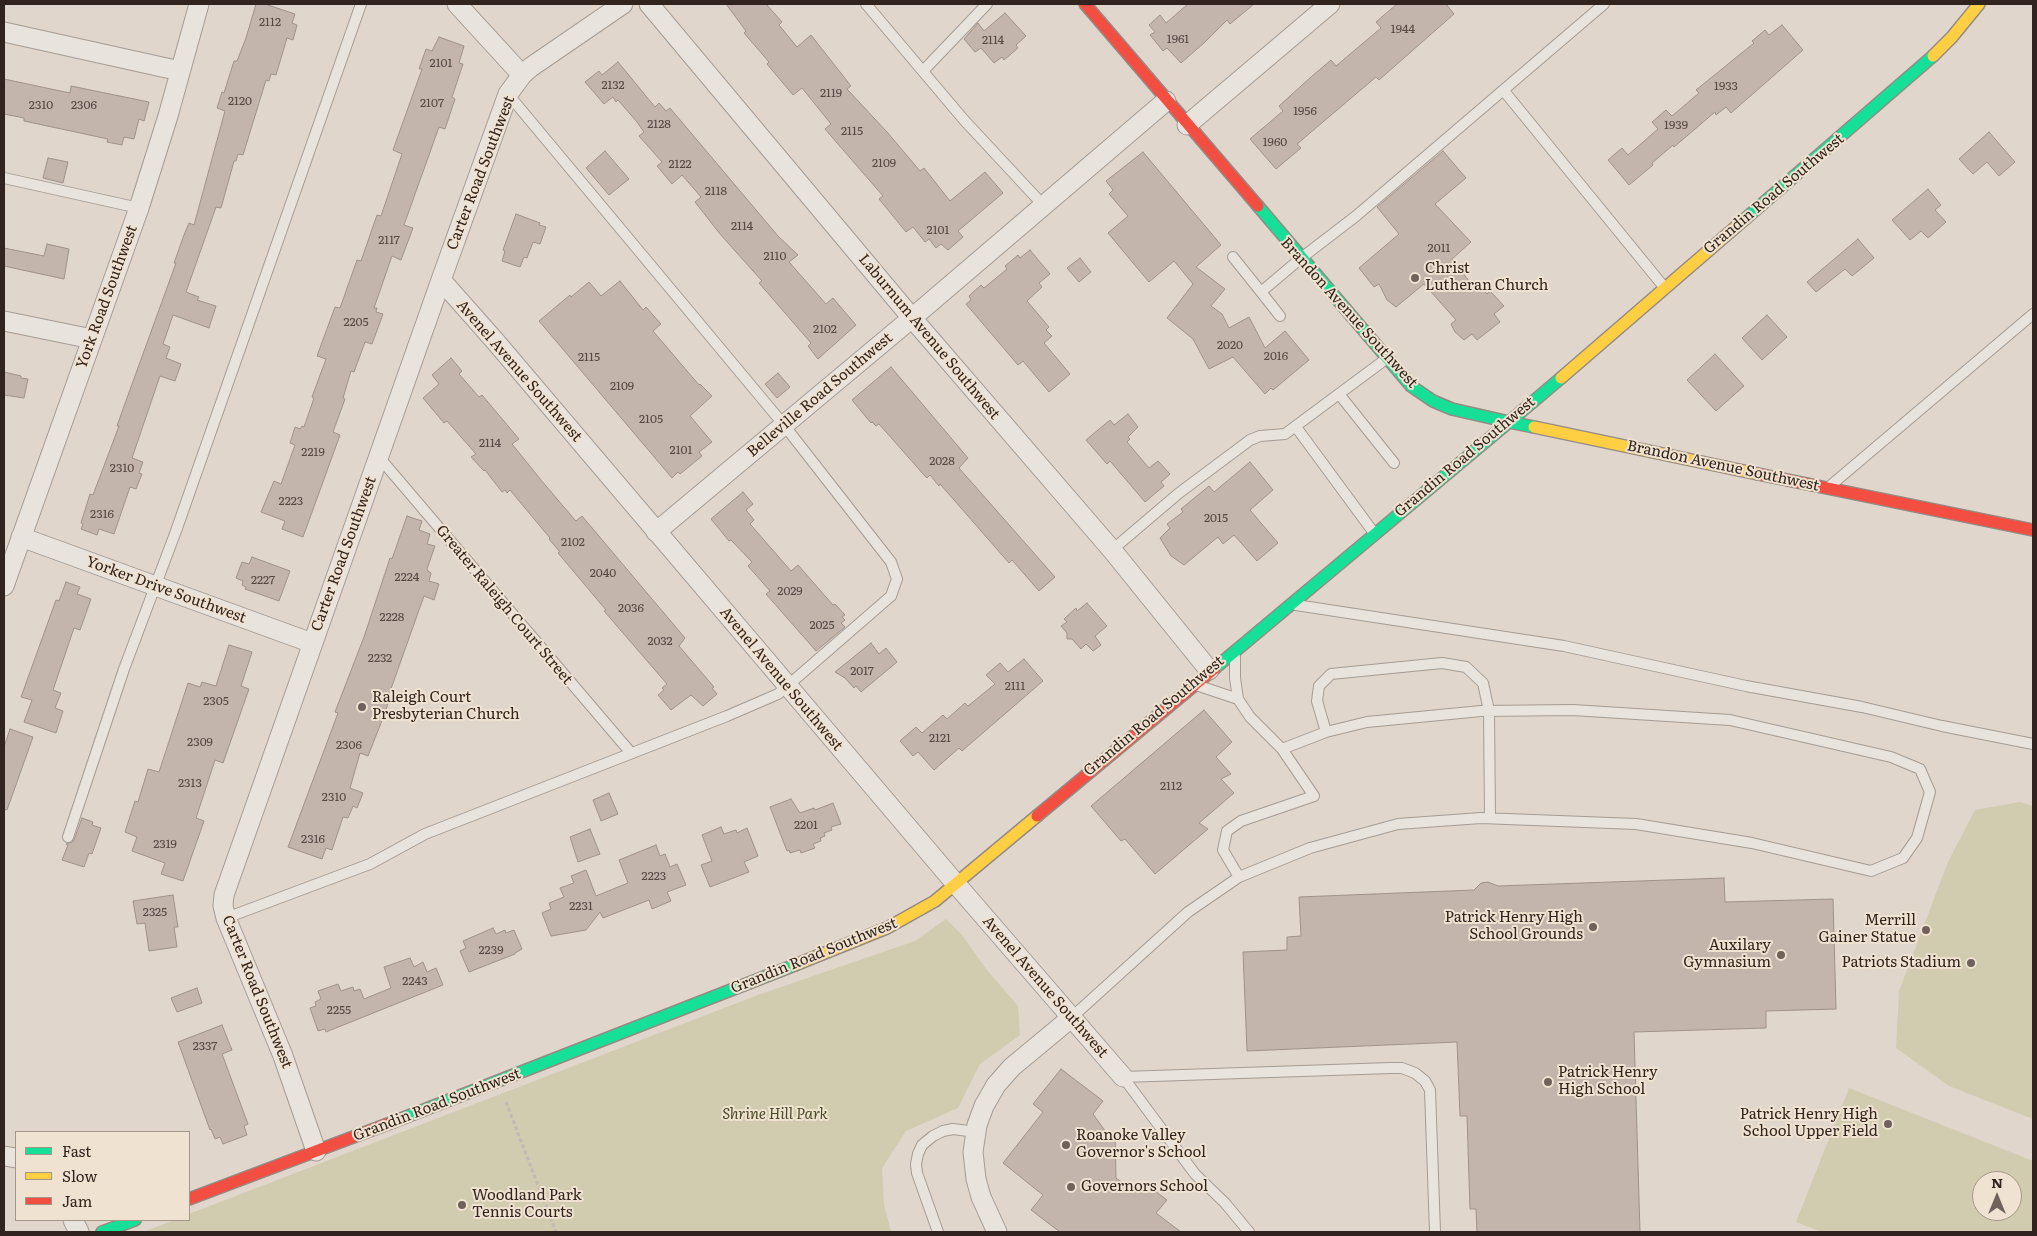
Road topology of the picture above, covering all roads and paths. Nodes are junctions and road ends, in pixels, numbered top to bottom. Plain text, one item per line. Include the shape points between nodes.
1 (199, 4) edge
2 (361, 4) edge
3 (457, 4) edge
4 (623, 4) edge
5 (649, 4) edge
6 (866, 4) edge
7 (987, 4) edge
8 (1085, 4) edge
9 (1330, 4) edge
10 (1604, 4) edge
11 (1980, 4) edge
12 (4, 32) edge
13 (180, 71) junction
14 (923, 72) junction
15 (522, 75) junction
16 (1504, 91) junction
17 (508, 94) junction
18 (1166, 101) junction
19 (1187, 125) junction
20 (4, 178) edge
21 (1044, 206) junction
22 (139, 208) junction
23 (1233, 257) dead end
24 (1300, 258) junction
25 (441, 280) junction
26 (1664, 287) junction
27 (1261, 292) junction
28 (2033, 314) edge
29 (1280, 316) dead end
30 (912, 318) junction
31 (4, 320) edge
32 (92, 339) junction
33 (1387, 358) junction
34 (1339, 394) junction
35 (1509, 422) junction
36 (784, 425) junction
37 (1296, 427) junction
38 (378, 456) junction
39 (1394, 463) dead end
40 (1828, 488) junction
41 (2033, 530) edge
42 (656, 532) junction
43 (1374, 533) junction
44 (21, 537) junction
45 (1112, 550) junction
46 (4, 586) edge
47 (155, 587) junction
48 (1290, 604) junction
49 (312, 643) junction
50 (1235, 649) junction
51 (1209, 670) junction
52 (1193, 684) junction
53 (787, 687) junction
54 (1238, 699) junction
55 (1488, 711) junction
56 (1326, 732) junction
57 (2033, 744) edge
58 (1282, 749) junction
59 (631, 753) junction
60 (1490, 818) junction
61 (68, 837) dead end
62 (1239, 877) junction
63 (956, 884) junction
64 (226, 918) junction
65 (1071, 1018) junction
66 (1123, 1077) junction
67 (498, 1082) junction
68 (976, 1132) junction
69 (316, 1151) junction
70 (190, 1199) edge
71 (132, 1221) edge
72 (102, 1232) edge
73 (556, 1232) edge
74 (938, 1232) edge
75 (997, 1232) edge
76 (1249, 1232) edge
77 (1435, 1232) edge

1 - 13 street, York Road Southwest
2 - 47 lane
3 - 15 street
4 - 15 street, Carter Road Southwest
5 - 30 street, Laburnum Avenue Southwest
6 - 14 lane
7 - 14 lane
8 - 18 main road, Brandon Avenue Southwest
9 - 19 street
10 - 16 lane
11 - 26 main road, Grandin Road Southwest via 1918,70
12 - 13 street
13 - 22 street, York Road Southwest
14 - 21 lane
15 - 17 street, Carter Road Southwest
16 - 24 lane via 1356,216
16 - 26 lane
17 - 25 street, Carter Road Southwest
17 - 36 lane
18 - 19 main road, Brandon Avenue Southwest
18 - 21 street, Belleville Road Southwest
19 - 24 main road, Brandon Avenue Southwest
20 - 22 lane
21 - 30 street, Belleville Road Southwest
22 - 32 street, York Road Southwest
23 - 27 lane
24 - 27 lane
24 - 33 main road, Brandon Avenue Southwest
25 - 38 street, Carter Road Southwest
25 - 42 street, Avenel Avenue Southwest
26 - 35 main road, Grandin Road Southwest
27 - 29 lane
28 - 40 lane
30 - 36 street, Belleville Road Southwest
30 - 45 street, Laburnum Avenue Southwest
31 - 32 street
32 - 44 street, York Road Southwest
33 - 34 lane
33 - 35 main road, Brandon Avenue Southwest via 1411,386 1433,401 1452,409
34 - 37 lane
34 - 39 lane
35 - 40 main road, Brandon Avenue Southwest
35 - 43 main road, Grandin Road Southwest
36 - 42 street, Belleville Road Southwest
36 - 53 lane via 891,562 897,579 891,596
37 - 43 lane
37 - 45 lane via 1285,434 1250,440
38 - 49 street, Carter Road Southwest
38 - 59 lane, Greater Raleigh Court Street
40 - 41 main road, Brandon Avenue Southwest
42 - 53 street, Avenel Avenue Southwest
43 - 48 main road, Grandin Road Southwest
44 - 46 street, York Road Southwest
44 - 47 street, Yorker Drive Southwest
45 - 51 street, Laburnum Avenue Southwest
47 - 49 street, Yorker Drive Southwest
47 - 61 lane
48 - 50 main road, Grandin Road Southwest
48 - 57 lane via 1564,646
49 - 64 street, Carter Road Southwest via 224,895
50 - 51 main road, Grandin Road Southwest
50 - 54 lane
51 - 52 main road, Grandin Road Southwest
52 - 54 lane
52 - 63 main road, Grandin Road Southwest
53 - 59 lane via 727,716
53 - 63 street, Avenel Avenue Southwest
54 - 58 lane via 1250,717
55 - 56 lane via 1367,722
55 - 56 lane via 1484,683 1466,667 1442,663 1331,674 1319,686 1317,701
55 - 60 lane
55 - 60 lane via 1573,710 1730,720 1892,757 1920,769 1930,792 1917,838 1903,858 1871,871 1752,843 1636,824
56 - 58 lane
58 - 62 lane via 1314,796 1241,821 1227,831 1223,850
59 - 64 lane via 425,834 370,864
60 - 62 lane via 1398,824 1310,848
62 - 65 lane via 1188,912
63 - 65 street, Avenel Avenue Southwest
63 - 67 main road, Grandin Road Southwest via 887,928
64 - 69 street, Carter Road Southwest via 283,1056
65 - 66 street, Avenel Avenue Southwest
65 - 68 street via 1012,1067 996,1085 984,1106
66 - 76 lane via 1195,1174
66 - 77 lane via 1391,1068 1415,1073 1430,1090
67 - 69 main road, Grandin Road Southwest
67 - 73 path
68 - 74 lane via 943,1131 922,1145 918,1154 917,1174
68 - 75 street via 973,1152 976,1179
69 - 70 main road, Grandin Road Southwest
71 - 72 main road

